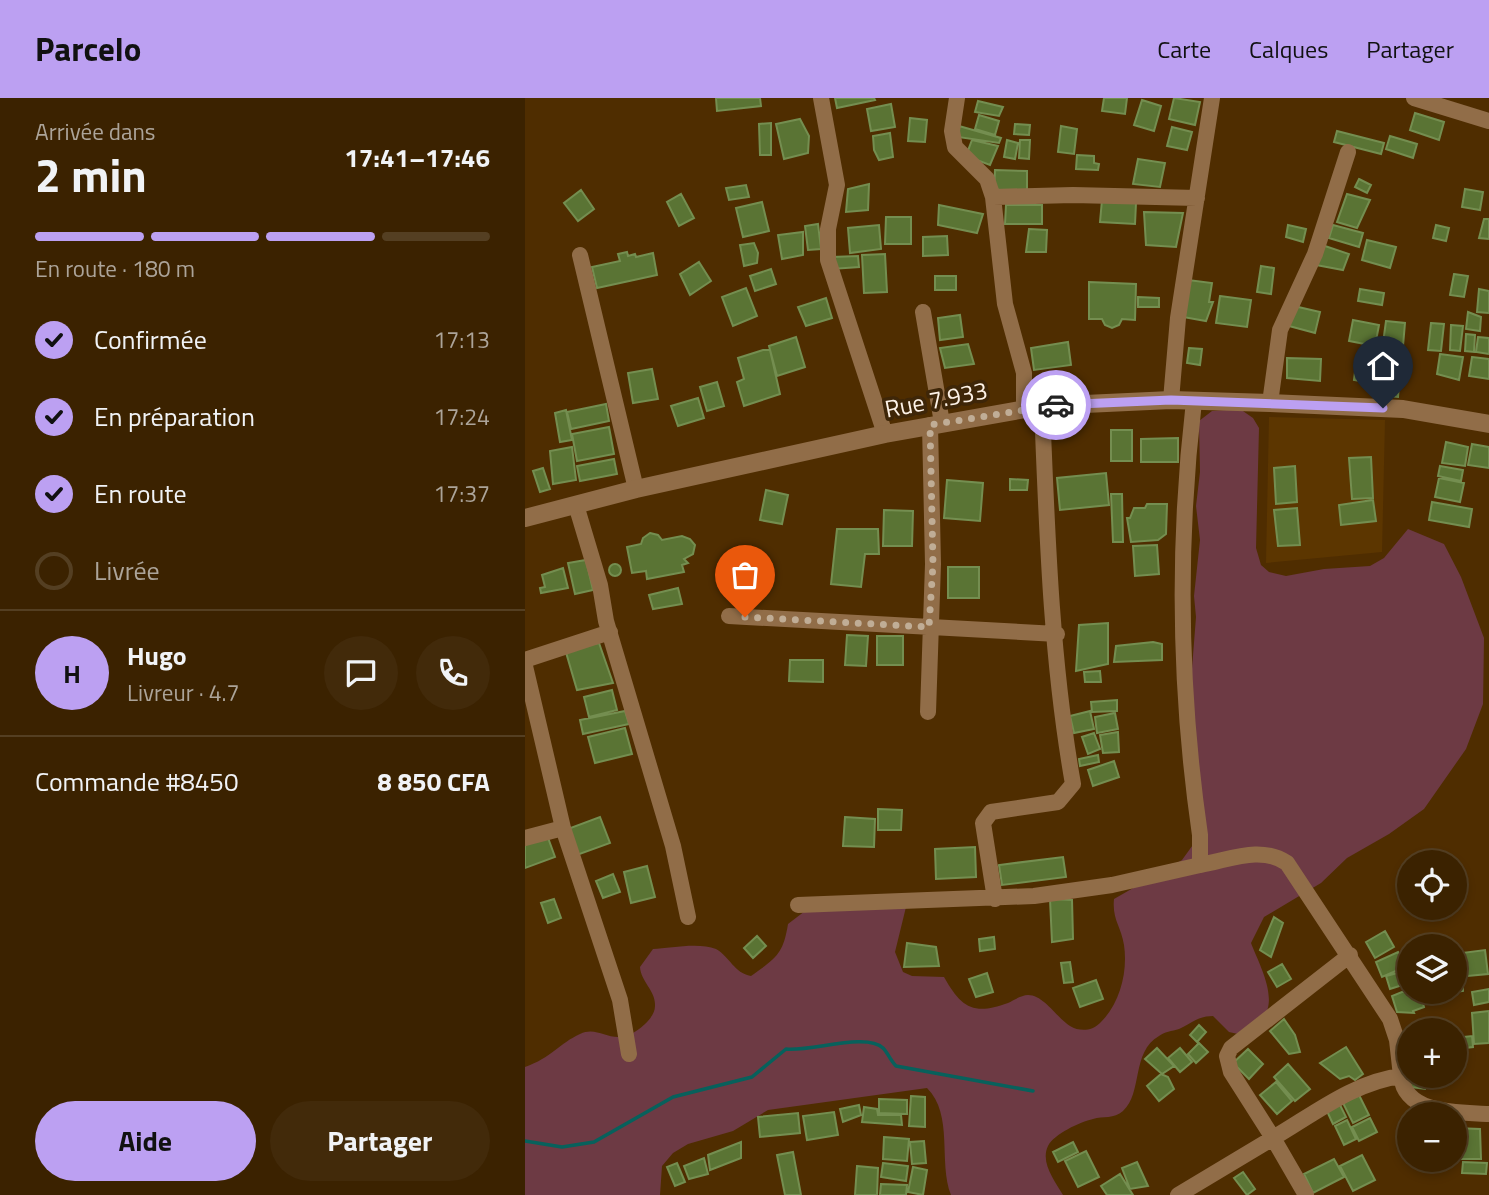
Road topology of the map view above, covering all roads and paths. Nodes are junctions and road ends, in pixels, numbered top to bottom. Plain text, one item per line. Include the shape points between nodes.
1 (821, 98) edge
2 (957, 98) edge
3 (1212, 98) edge
4 (1414, 98) edge
5 (1489, 121) edge
6 (1347, 152) dead end
7 (993, 197) junction
8 (1197, 198) junction
9 (580, 255) dead end
10 (923, 312) dead end
11 (1171, 400) junction
12 (1194, 401) junction
13 (1270, 403) junction
14 (1042, 406) junction
15 (1024, 408) junction
16 (936, 424) junction
17 (1489, 424) edge
18 (885, 433) junction
19 (636, 489) junction
20 (576, 505) junction
21 (525, 518) edge
22 (729, 616) dead end
23 (929, 627) junction
24 (610, 632) junction
25 (1057, 634) junction
26 (525, 660) edge
27 (525, 666) edge
28 (928, 712) dead end
29 (563, 828) junction
30 (525, 838) edge
31 (1200, 865) junction
32 (995, 900) junction
33 (798, 905) dead end
34 (688, 917) dead end
35 (1350, 955) junction
36 (1397, 1040) edge
37 (629, 1054) dead end
38 (1397, 1077) edge
39 (1403, 1088) edge
40 (1489, 1114) edge
41 (1273, 1138) junction
42 (1178, 1195) edge
43 (1305, 1195) edge

1 - 18 street via 837,185 828,229 828,260
2 - 7 street via 952,131 955,147 987,179
3 - 8 street
4 - 5 street
6 - 13 street via 1315,254 1280,330
7 - 8 street
7 - 15 street via 1006,304 1024,373
8 - 11 street via 1178,318
9 - 19 street
10 - 16 street
11 - 12 street, Rue 7.933
11 - 14 street, Rue 7.933
12 - 13 street, Rue 7.933
12 - 31 street via 1186,475 1181,643
13 - 17 street, Rue 7.933 via 1403,409
14 - 15 street, Rue 7.933
14 - 25 street
15 - 16 street, Rue 7.933
16 - 18 street, Rue 7.933
16 - 23 street
18 - 19 street, Rue 7.933
19 - 20 street, Rue 7.933
20 - 21 street, Rue 7.933
20 - 24 street
22 - 23 street
23 - 25 street
23 - 28 street
24 - 26 street
24 - 34 street via 673,846
25 - 32 street via 1061,713 1073,784 1058,802 986,816 983,823
27 - 29 street
29 - 30 street
29 - 37 street via 620,1000
31 - 32 street via 1112,886
31 - 35 street via 1259,852 1274,855 1287,863
32 - 33 street
35 - 36 street via 1390,1019
35 - 41 street via 1231,1048 1227,1056 1231,1072
38 - 41 street via 1359,1087
39 - 40 street via 1420,1104
41 - 42 street
41 - 43 street

